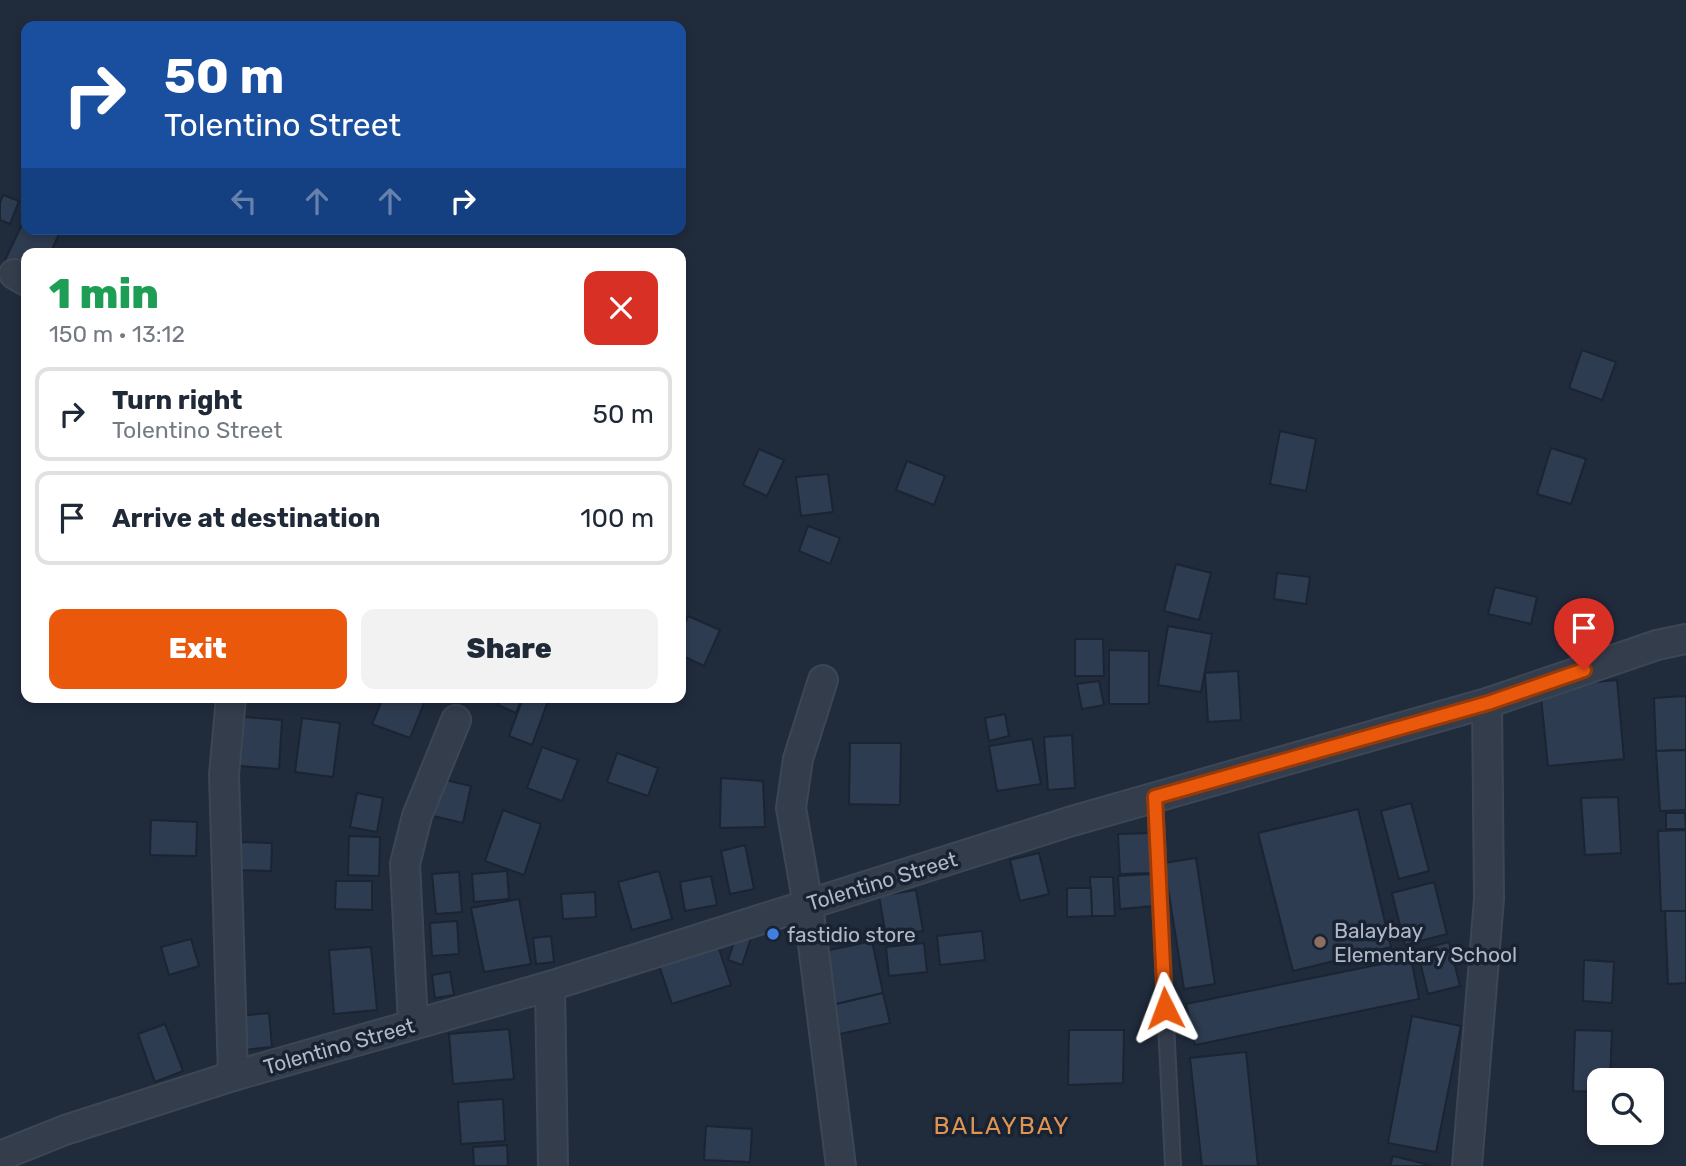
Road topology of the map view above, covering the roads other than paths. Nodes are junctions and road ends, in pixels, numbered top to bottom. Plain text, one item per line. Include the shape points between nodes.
1 (1686, 639) edge
2 (823, 680) dead end
3 (231, 703) edge
4 (1488, 703) junction
5 (456, 720) dead end
6 (1155, 797) junction
7 (808, 905) junction
8 (550, 986) junction
9 (413, 1024) junction
10 (233, 1076) junction
11 (0, 1156) edge
12 (553, 1166) edge
13 (841, 1166) edge
14 (1173, 1166) edge
15 (1467, 1166) edge

1 - 4 street, Tolentino Street
2 - 7 street via 798,759 791,808
3 - 10 street via 224,774
4 - 6 street, Tolentino Street
4 - 15 street via 1489,899
5 - 9 street via 417,816 405,864
6 - 7 street, Tolentino Street
6 - 14 lane
7 - 8 street, Tolentino Street
7 - 13 street
8 - 9 street, Tolentino Street
8 - 12 street
9 - 10 street, Tolentino Street
10 - 11 street, Tolentino Street

